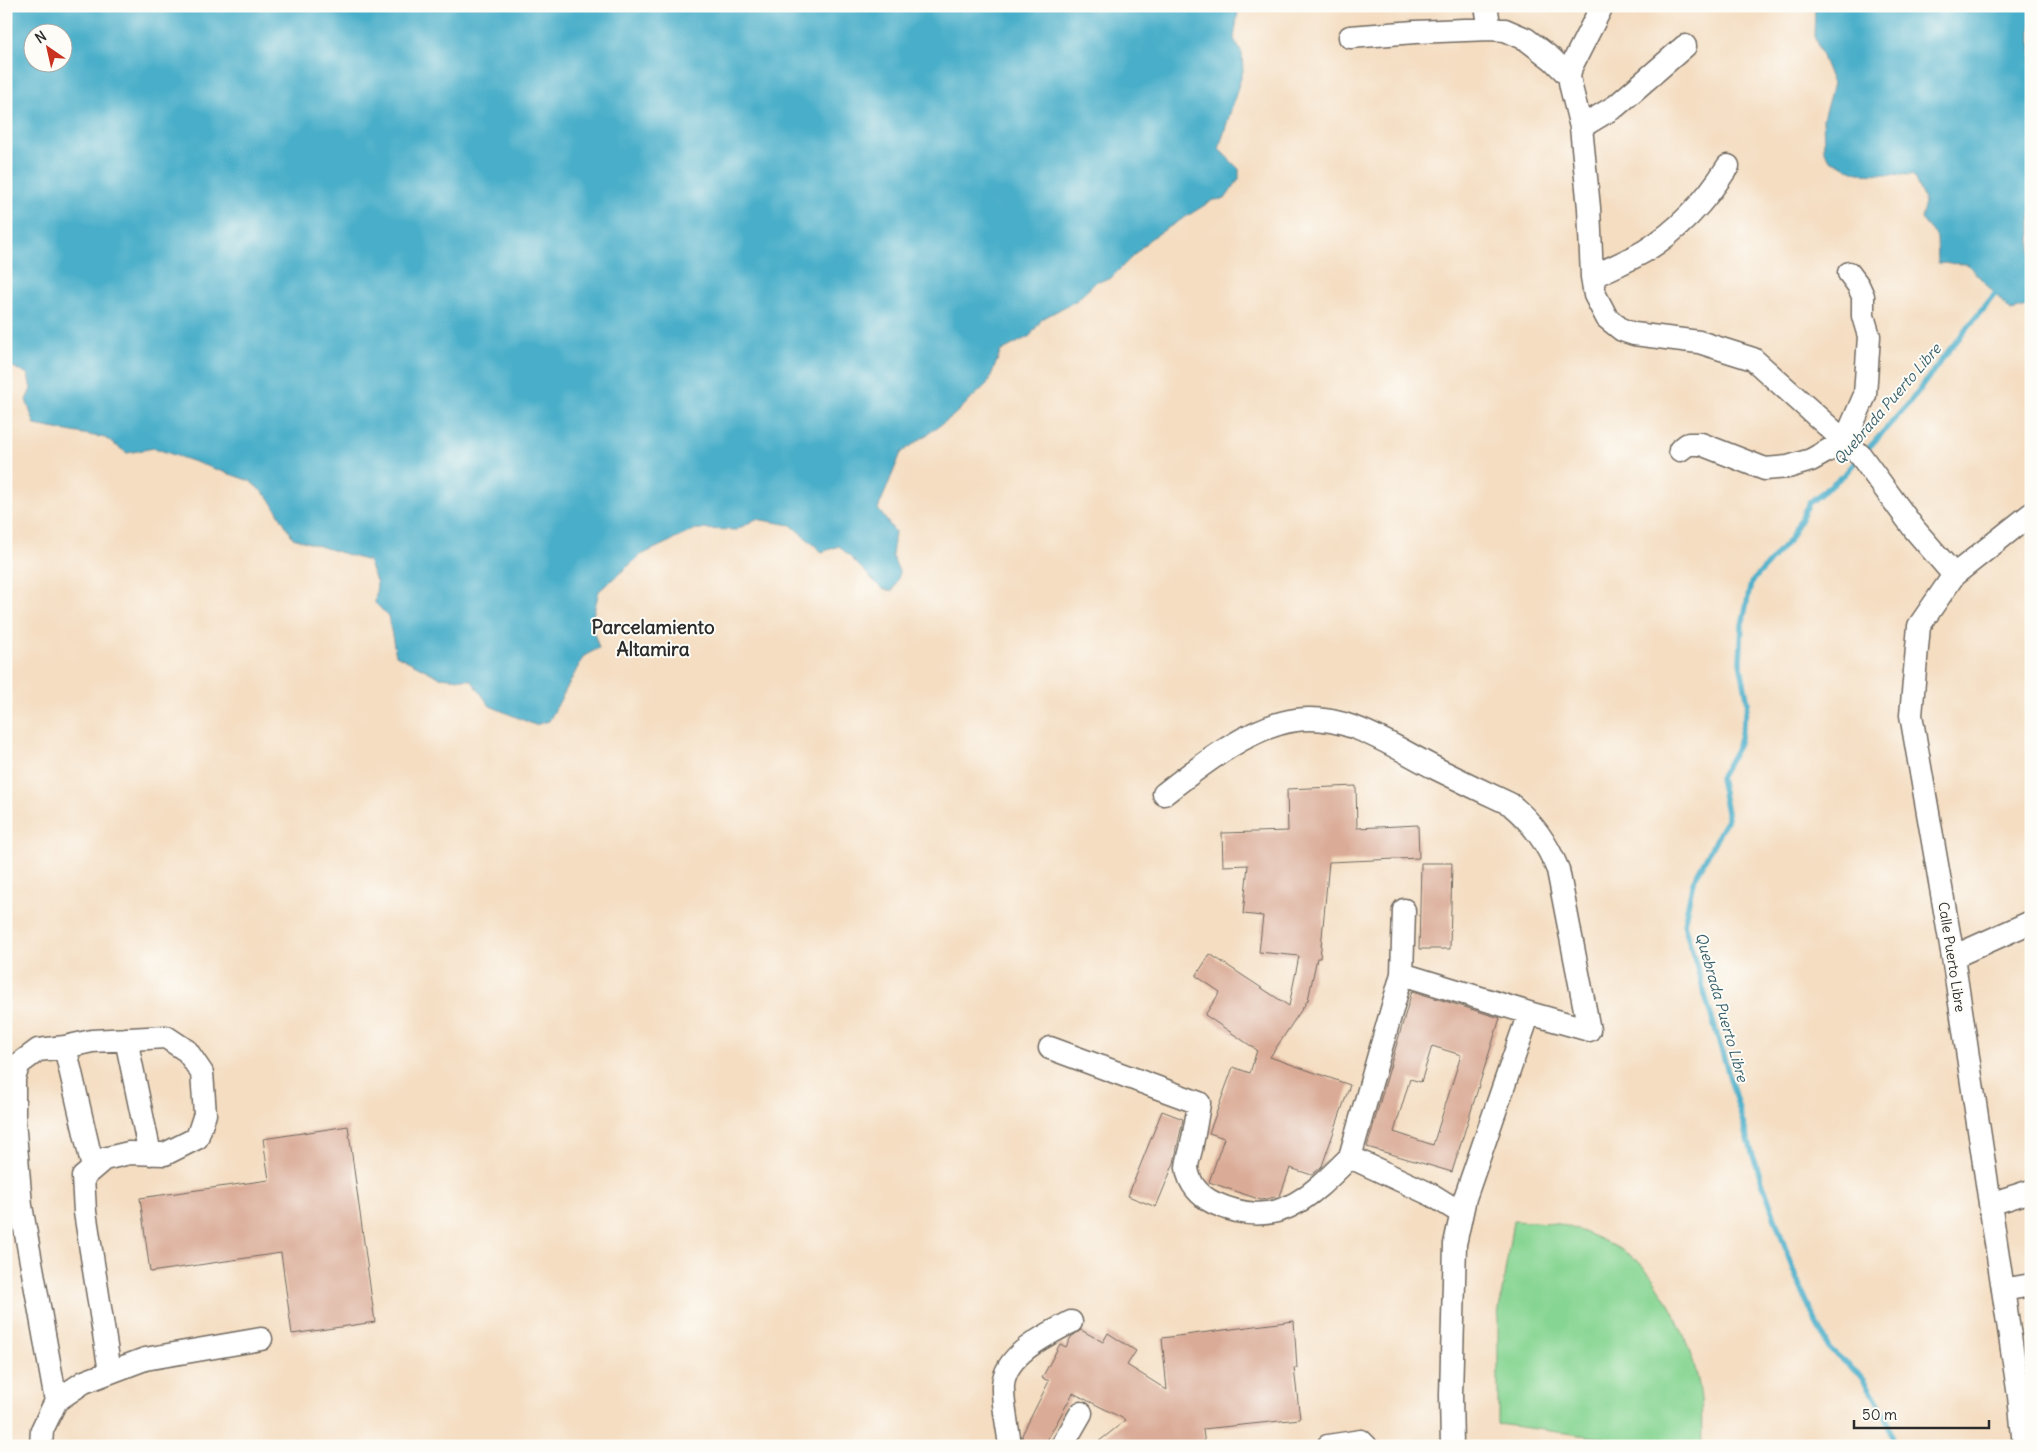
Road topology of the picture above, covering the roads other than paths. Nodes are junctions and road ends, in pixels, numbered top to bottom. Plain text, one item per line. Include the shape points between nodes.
1 (1486, 6) edge
2 (1602, 6) edge
3 (1490, 29) junction
4 (1350, 37) dead end
5 (1685, 46) dead end
6 (1569, 76) junction
7 (1581, 127) junction
8 (1728, 166) dead end
9 (1849, 274) dead end
10 (1592, 276) junction
11 (1846, 442) junction
12 (1680, 450) dead end
13 (2031, 514) edge
14 (1954, 575) junction
15 (1164, 794) dead end
16 (1404, 910) dead end
17 (2031, 922) edge
18 (1953, 957) junction
19 (1402, 974) junction
20 (1529, 1013) junction
21 (126, 1039) junction
22 (64, 1047) junction
23 (1050, 1048) dead end
24 (150, 1154) junction
25 (1350, 1157) junction
26 (93, 1168) junction
27 (2031, 1191) edge
28 (1990, 1204) junction
29 (1461, 1213) junction
30 (2031, 1285) edge
31 (2003, 1290) junction
32 (1071, 1322) dead end
33 (261, 1339) dead end
34 (110, 1372) junction
35 (56, 1401) junction
36 (1081, 1413) dead end
37 (41, 1446) edge
38 (1010, 1446) edge
39 (1062, 1446) edge
40 (1328, 1446) edge
41 (1366, 1446) edge
42 (1452, 1446) edge
43 (2024, 1446) edge

1 - 3 street
2 - 6 street
3 - 4 street
3 - 6 street via 1505,30 1526,39
5 - 7 street via 1616,106
6 - 7 street
7 - 10 street
8 - 10 street via 1696,209 1663,239
9 - 11 street via 1862,296 1869,336 1865,395
10 - 11 street via 1595,296 1603,312 1617,327 1634,334 1699,342 1753,360
11 - 12 street via 1811,460 1765,469 1701,444 1688,444
11 - 14 street via 1861,456 1915,530
13 - 14 street, Calle Puerto Libre
14 - 18 street, Calle Puerto Libre via 1919,626 1911,715
15 - 20 street via 1241,740 1295,720 1320,720 1342,723 1368,734 1510,804 1540,835 1558,870 1589,1030
16 - 19 street
17 - 18 street
18 - 28 street, Calle Puerto Libre
19 - 20 street
19 - 25 street
20 - 29 street
21 - 22 street
21 - 24 street
21 - 24 street via 166,1037 187,1051 202,1073 205,1114 197,1138 165,1154
22 - 26 street
22 - 35 street via 38,1050 19,1064 14,1078 21,1206
23 - 25 street via 1200,1103 1187,1167 1196,1190 1220,1205 1260,1215 1278,1212 1319,1188
24 - 26 street via 129,1153 104,1159
25 - 29 street via 1432,1195
26 - 34 street via 83,1177 85,1212
27 - 28 street
28 - 31 street, Calle Puerto Libre
29 - 42 street via 1455,1244
30 - 31 street
31 - 43 street, Calle Puerto Libre via 2020,1396
32 - 38 street via 1022,1351 1010,1366 1003,1383
33 - 34 street via 145,1359
34 - 35 street via 84,1382
35 - 37 street via 42,1430
36 - 39 street
40 - 41 street via 1361,1441

